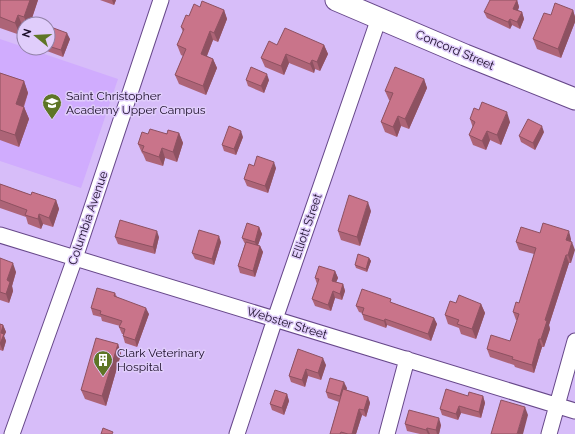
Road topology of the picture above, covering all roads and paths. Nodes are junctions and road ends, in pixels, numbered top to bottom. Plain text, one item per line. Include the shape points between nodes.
1 (161, 0) edge
2 (336, 0) edge
3 (379, 18) junction
4 (575, 99) edge
5 (0, 235) edge
6 (75, 258) junction
7 (275, 319) junction
8 (575, 341) edge
9 (407, 359) junction
10 (557, 405) junction
11 (575, 411) edge
12 (12, 434) edge
13 (237, 434) edge
14 (387, 434) edge
15 (549, 434) edge

1 - 6 street, Columbia Avenue
2 - 3 main road, Concord Street
3 - 4 main road, Concord Street
3 - 7 street, Elliott Street
5 - 6 street, Webster Street
6 - 7 street, Webster Street
6 - 12 street, Columbia Avenue
7 - 9 street, Webster Street
7 - 13 street, Elliott Street
8 - 10 street
9 - 10 street, Webster Street
9 - 14 street
10 - 11 street, Webster Street
10 - 15 street

